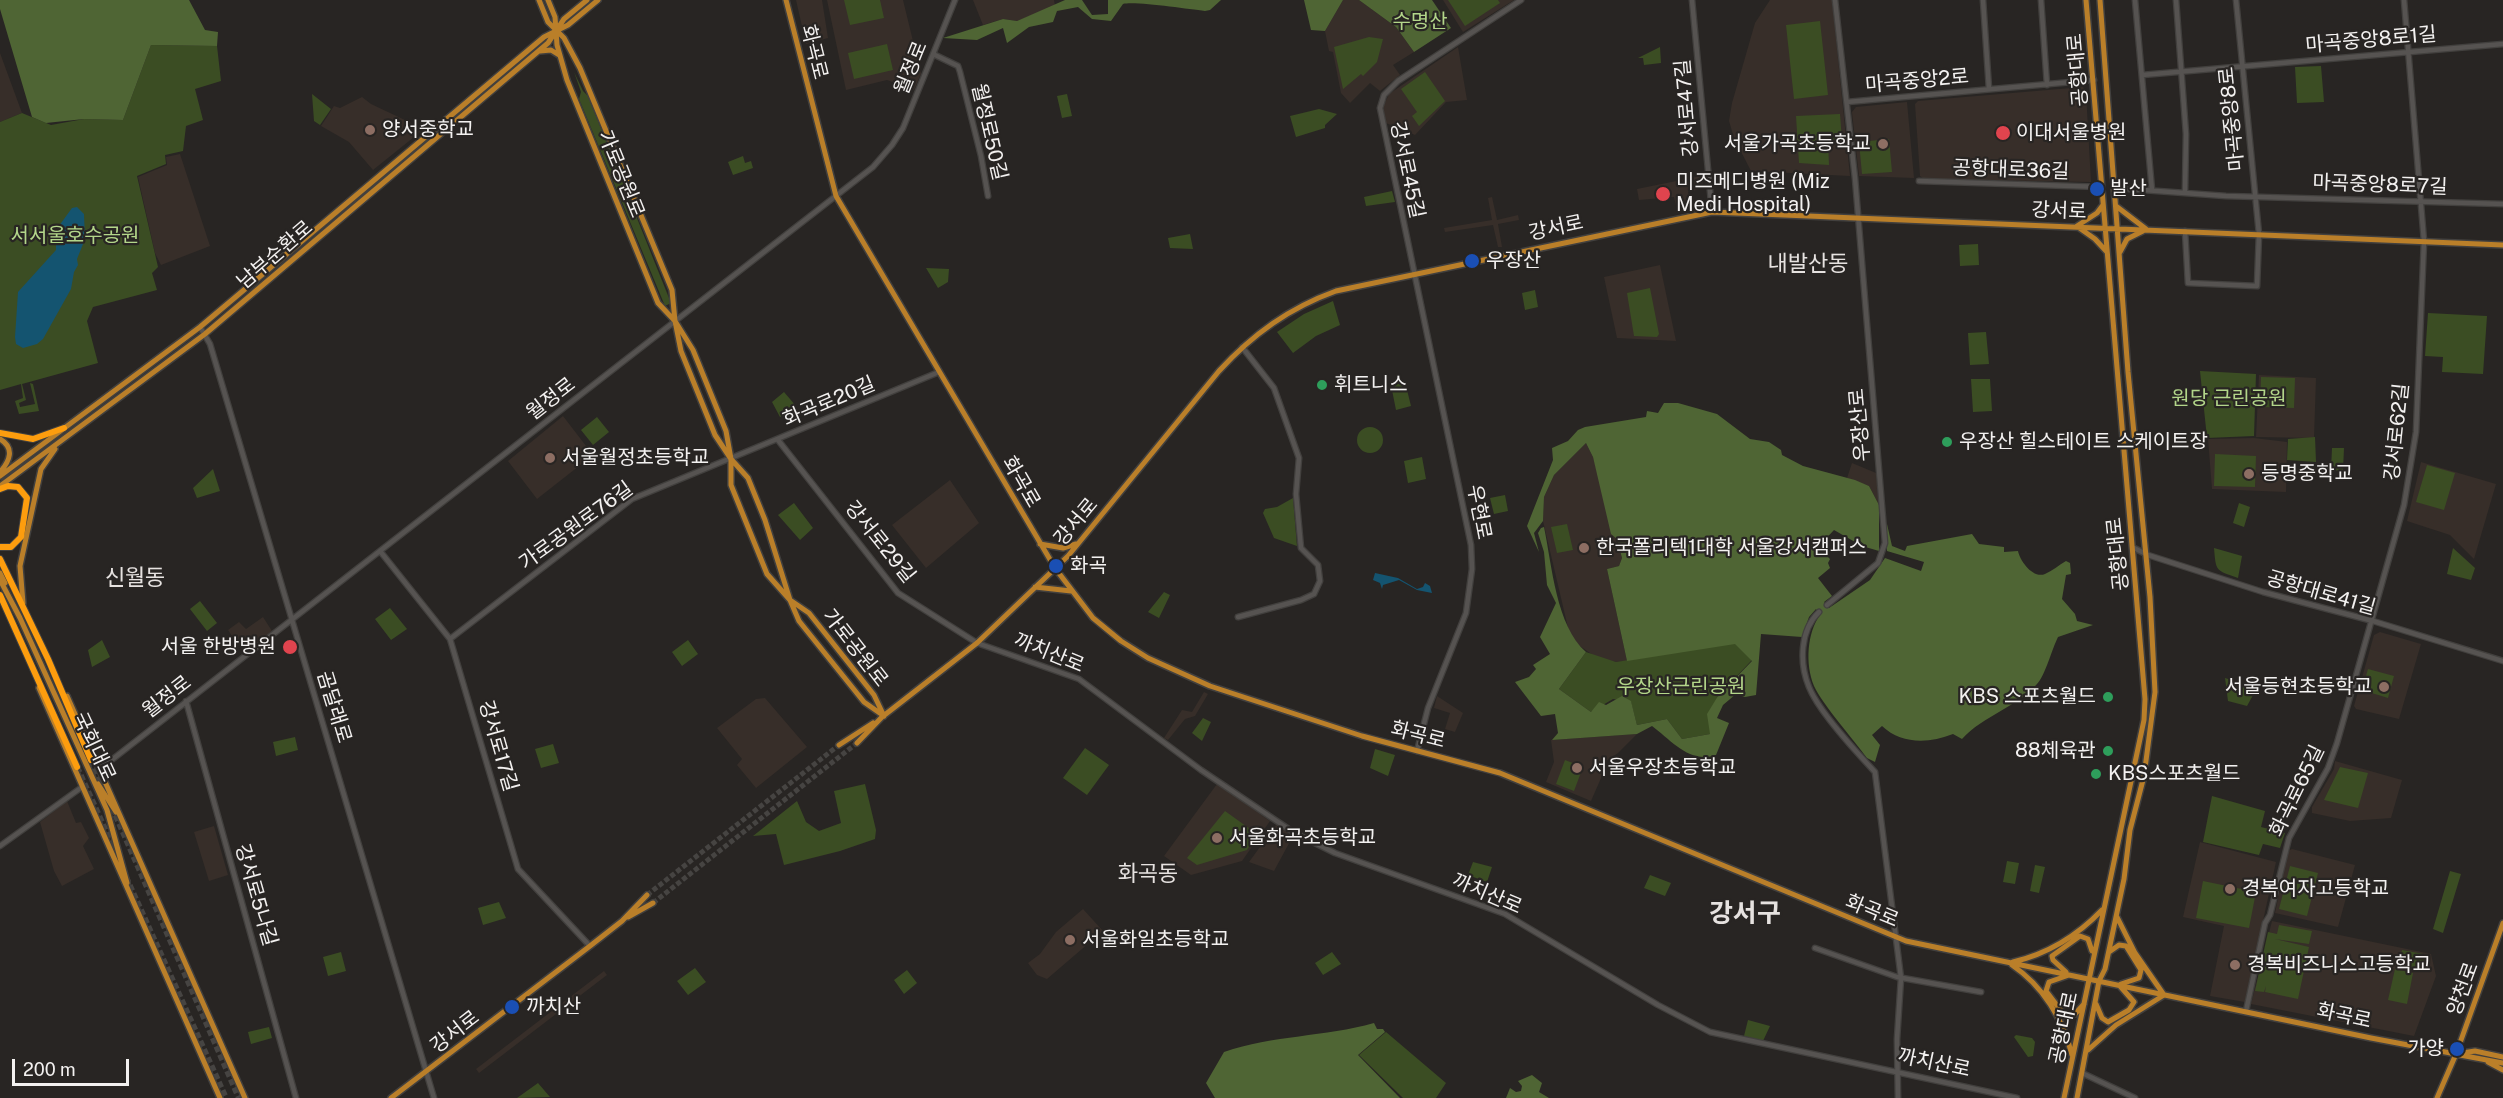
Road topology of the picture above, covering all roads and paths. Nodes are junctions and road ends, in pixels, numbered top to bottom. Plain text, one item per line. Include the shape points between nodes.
1 (539, 0) edge
2 (548, 0) edge
3 (587, 0) edge
4 (598, 0) edge
5 (786, 0) edge
6 (955, 0) edge
7 (1521, 0) edge
8 (1692, 0) edge
9 (1835, 0) edge
10 (1983, 0) edge
11 (2041, 0) edge
12 (2086, 0) edge
13 (2100, 0) edge
14 (2135, 0) edge
15 (2176, 0) edge
16 (2236, 0) edge
17 (2404, 0) edge
18 (557, 32) junction
19 (2503, 44) edge
20 (2407, 51) junction
21 (538, 52) junction
22 (933, 54) junction
23 (562, 59) junction
24 (2242, 67) junction
25 (2182, 73) junction
26 (2142, 75) junction
27 (2094, 80) junction
28 (2047, 85) junction
29 (1989, 89) junction
30 (1847, 102) junction
31 (1918, 181) dead end
32 (2102, 187) junction
33 (2116, 188) junction
34 (2152, 190) junction
35 (2185, 191) junction
36 (836, 196) junction
37 (988, 196) dead end
38 (2255, 196) junction
39 (2422, 201) junction
40 (2503, 204) edge
41 (2103, 205) junction
42 (2116, 206) junction
43 (1712, 212) junction
44 (1858, 218) junction
45 (2076, 226) junction
46 (2107, 228) junction
47 (2116, 228) junction
48 (2147, 230) junction
49 (2185, 231) junction
50 (2259, 234) junction
51 (2424, 242) junction
52 (2503, 245) edge
53 (2107, 252) junction
54 (2118, 256) junction
55 (1413, 274) junction
56 (674, 295) junction
57 (658, 303) junction
58 (675, 321) junction
59 (200, 327) junction
60 (205, 334) junction
61 (177, 344) junction
62 (1242, 347) junction
63 (693, 350) junction
64 (681, 351) junction
65 (167, 362) junction
66 (939, 372) junction
67 (97, 416) junction
68 (64, 428) junction
69 (726, 431) junction
70 (0, 434) edge
71 (716, 435) junction
72 (0, 439) edge
73 (778, 440) junction
74 (731, 459) junction
75 (0, 474) edge
76 (0, 487) edge
77 (1040, 544) junction
78 (1078, 544) junction
79 (0, 547) edge
80 (2134, 548) junction
81 (380, 551) junction
82 (2144, 552) junction
83 (0, 559) edge
84 (1055, 568) junction
85 (0, 573) edge
86 (0, 580) edge
87 (1035, 587) junction
88 (1071, 591) junction
89 (0, 595) edge
90 (790, 600) junction
91 (1827, 605) dead end
92 (0, 606) edge
93 (24, 608) junction
94 (1819, 612) dead end
95 (9, 616) junction
96 (1238, 617) dead end
97 (292, 619) junction
98 (2373, 621) junction
99 (450, 639) junction
100 (977, 643) junction
101 (48, 659) junction
102 (2503, 661) edge
103 (33, 674) junction
104 (186, 701) junction
105 (883, 716) junction
106 (857, 743) tunnel mouth
107 (839, 745) tunnel mouth
108 (1417, 751) junction
109 (91, 760) tunnel mouth
110 (77, 767) tunnel mouth
111 (100, 769) junction
112 (82, 788) junction
113 (121, 821) junction
114 (0, 846) edge
115 (647, 895) tunnel mouth
116 (653, 903) tunnel mouth
117 (2103, 910) junction
118 (2116, 914) junction
119 (622, 921) junction
120 (2503, 923) edge
121 (147, 932) junction
122 (1897, 938) junction
123 (590, 946) junction
124 (1815, 948) dead end
125 (2108, 953) junction
126 (2093, 954) junction
127 (2008, 963) junction
128 (2070, 974) junction
129 (1901, 978) junction
130 (2089, 978) junction
131 (2099, 981) junction
132 (2119, 985) junction
133 (1982, 992) dead end
134 (2164, 995) junction
135 (2096, 1002) junction
136 (2084, 1003) junction
137 (2246, 1011) junction
138 (2087, 1051) junction
139 (2456, 1054) junction
140 (2503, 1057) edge
141 (2073, 1059) junction
142 (2481, 1059) junction
143 (2503, 1063) edge
144 (2503, 1070) edge
145 (1897, 1071) junction
146 (427, 1073) junction
147 (2082, 1073) junction
148 (220, 1098) edge
149 (244, 1098) edge
150 (296, 1098) edge
151 (391, 1098) edge
152 (434, 1098) edge
153 (1899, 1098) edge
154 (2017, 1098) edge
155 (2064, 1098) edge
156 (2077, 1098) edge
157 (2135, 1098) edge
158 (2437, 1098) edge

1 - 18 main road, 가로공원로
2 - 18 main road, 가로공원로
3 - 18 main road, 남부순환로 via 564,20
4 - 18 main road, 남부순환로
5 - 36 main road, 화곡로
6 - 22 street, 월정로
7 - 55 street, 강서로45길 via 1408,74 1384,95 1381,122
8 - 43 street, 강서로47길
9 - 30 street
10 - 29 street, 마곡중앙2로
11 - 28 street
12 - 27 main road, 공항대로
13 - 33 main road, 공항대로
14 - 26 street
15 - 25 street
16 - 24 street, 마곡중앙8로
17 - 20 street, 강서로62길
18 - 21 main road, 남부순환로
18 - 23 main road, 가로공원로
18 - 56 main road, 가로공원로 via 580,68
18 - 59 main road, 남부순환로 via 544,37
19 - 20 street, 마곡중앙8로1길
20 - 24 street, 마곡중앙8로1길
20 - 39 street, 강서로62길
21 - 23 main road via 553,51
21 - 60 main road, 남부순환로
22 - 36 street, 월정로 via 903,128 892,145 873,167
22 - 37 street, 월정로50길 via 958,66
23 - 57 main road, 가로공원로 via 576,106
24 - 25 street, 마곡중앙8로1길
24 - 38 street, 마곡중앙8로
25 - 26 street, 마곡중앙8로1길
25 - 35 street
26 - 34 street
27 - 28 street, 마곡중앙2로
27 - 32 main road, 공항대로
28 - 29 street, 마곡중앙2로
29 - 30 street, 마곡중앙2로
30 - 44 street
31 - 32 street, 공항대로36길
32 - 41 main road, 공항대로
33 - 34 street
33 - 42 main road, 공항대로
34 - 35 street
35 - 38 street
36 - 58 street, 월정로
36 - 66 main road, 화곡로
38 - 39 street, 마곡중앙8로7길
38 - 50 street, 마곡중앙8로
39 - 40 street, 마곡중앙8로7길
39 - 51 street, 강서로62길
41 - 45 main road
41 - 46 main road, 공항대로
42 - 47 main road, 공항대로
42 - 48 main road
43 - 44 main road, 강서로
43 - 55 main road, 강서로
44 - 45 main road, 강서로
44 - 91 street, 우장산로 via 1885,543 1878,563
45 - 46 main road, 강서로
45 - 53 main road
46 - 47 main road, 강서로
46 - 53 main road, 공항대로
47 - 48 main road, 강서로
47 - 54 main road, 공항대로
48 - 49 main road, 강서로
48 - 54 main road via 2127,239
49 - 50 main road, 강서로
49 - 50 street via 2188,283 2257,286
50 - 51 main road, 강서로
51 - 52 main road, 강서로
51 - 98 street, 강서로62길 via 2416,432 2404,505
53 - 80 main road, 공항대로
54 - 82 main road, 공항대로
55 - 62 main road, 강서로 via 1336,291 1303,304
55 - 108 street, 우현로 via 1471,544 1472,569 1466,613 1428,708
56 - 57 main road via 669,309
56 - 58 main road, 가로공원로
57 - 58 main road, 가로공원로
58 - 63 main road, 가로공원로
58 - 64 main road, 가로공원로
58 - 81 street, 월정로
59 - 60 street, 곰달래로
59 - 61 main road, 남부순환로
60 - 65 main road, 남부순환로
60 - 97 street, 곰달래로
61 - 65 main road via 182,348
61 - 68 main road, 남부순환로
62 - 78 main road, 강서로
62 - 96 street via 1274,388 1299,458 1296,494 1301,548 1318,565 1318,588 1301,600
63 - 64 main road via 683,341
63 - 69 main road, 가로공원로
64 - 71 main road, 가로공원로
65 - 67 main road, 남부순환로
66 - 73 street, 화곡로20길
66 - 77 main road, 화곡로
67 - 76 main road, 남부순환로
67 - 93 main road via 55,449 41,469 20,566
68 - 70 highway via 33,440
68 - 75 main road, 남부순환로
69 - 71 street via 724,443
69 - 74 main road, 가로공원로
71 - 74 main road, 가로공원로
72 - 75 main road via 10,452
73 - 74 street, 화곡로20길
73 - 100 street, 강서로29길 via 898,593
74 - 90 main road, 가로공원로 via 748,478
74 - 90 main road, 가로공원로 via 731,485 764,566 780,592
74 - 99 street, 가로공원로76길 via 632,499
76 - 79 highway via 18,487 27,498 21,537 11,547
77 - 78 main road via 1063,548
77 - 84 main road, 화곡로
78 - 84 main road, 강서로
80 - 82 street, 공항대로41길
80 - 117 main road, 공항대로 via 2145,679 2144,720
81 - 97 street, 월정로
81 - 99 street, 강서로17길
82 - 98 street, 공항대로41길 via 2263,592
82 - 118 main road, 공항대로 via 2150,597 2154,711
83 - 93 highway
84 - 87 main road, 강서로
84 - 88 main road, 화곡로
85 - 113 main road, 국회대로 via 82,753
86 - 121 main road, 국회대로 via 107,810 127,883
87 - 88 main road
87 - 100 main road, 강서로
88 - 108 main road, 화곡로 via 1093,618 1148,658 1245,699
89 - 95 highway
90 - 105 main road, 가로공원로 via 799,621 859,695
90 - 105 main road, 가로공원로 via 809,614 855,670 874,695
92 - 95 main road
93 - 101 highway
94 - 122 street via 1805,633 1806,678 1809,688 1875,772
95 - 103 highway
97 - 104 street, 월정로
97 - 146 street, 곰달래로
98 - 102 street, 공항대로41길
98 - 137 street, 화곡로65길 via 2328,768 2288,841
99 - 123 street, 강서로17길 via 518,869
100 - 105 main road, 강서로
100 - 145 street, 까치산로 via 1079,679 1201,770 1293,832 1335,853 1505,914 1654,1004 1710,1032
101 - 109 highway
101 - 111 main road
103 - 110 highway
103 - 112 main road
104 - 111 street, 월정로
104 - 150 street, 강서로5나길
105 - 106 main road, 강서로
105 - 107 main road, 강서로
108 - 122 main road, 화곡로 via 1480,767 1546,791
111 - 113 main road
112 - 114 street
112 - 121 main road
113 - 149 main road
115 - 119 main road, 강서로
116 - 119 main road, 강서로
117 - 126 main road, 공항대로
117 - 127 main road via 2050,950
118 - 125 main road, 공항대로
118 - 134 main road via 2128,941
119 - 123 main road, 강서로
120 - 139 main road, 양천로
121 - 148 main road
122 - 127 main road, 화곡로
122 - 129 street
123 - 146 main road, 강서로
124 - 129 street
125 - 131 main road, 공항대로
125 - 132 main road via 2119,945 2126,946 2140,970 2139,978
126 - 128 main road via 2088,939 2080,936 2057,951 2053,960
126 - 130 main road, 공항대로
127 - 128 main road, 화곡로
127 - 141 main road via 2032,981 2051,1007 2062,1025
128 - 130 main road, 화곡로
128 - 136 main road via 2049,982 2046,991 2065,1016 2075,1014
129 - 133 street
129 - 145 street
130 - 131 main road, 화곡로
130 - 136 main road, 공항대로
131 - 132 main road, 화곡로
131 - 135 main road, 공항대로
132 - 134 main road, 화곡로
132 - 135 main road via 2134,1002 2129,1010 2109,1022 2102,1018
134 - 137 main road, 화곡로
134 - 138 main road via 2116,1024
135 - 138 main road, 공항대로
136 - 141 main road, 공항대로
137 - 139 main road, 화곡로
138 - 147 main road, 공항대로
139 - 140 main road via 2475,1051
139 - 142 main road
139 - 158 main road, 양천로
141 - 155 main road, 공항대로
142 - 143 main road
142 - 144 main road
145 - 153 street
145 - 154 street, 까치산로
146 - 151 main road, 강서로
146 - 152 street, 곰달래로
147 - 156 main road, 공항대로
147 - 157 street

